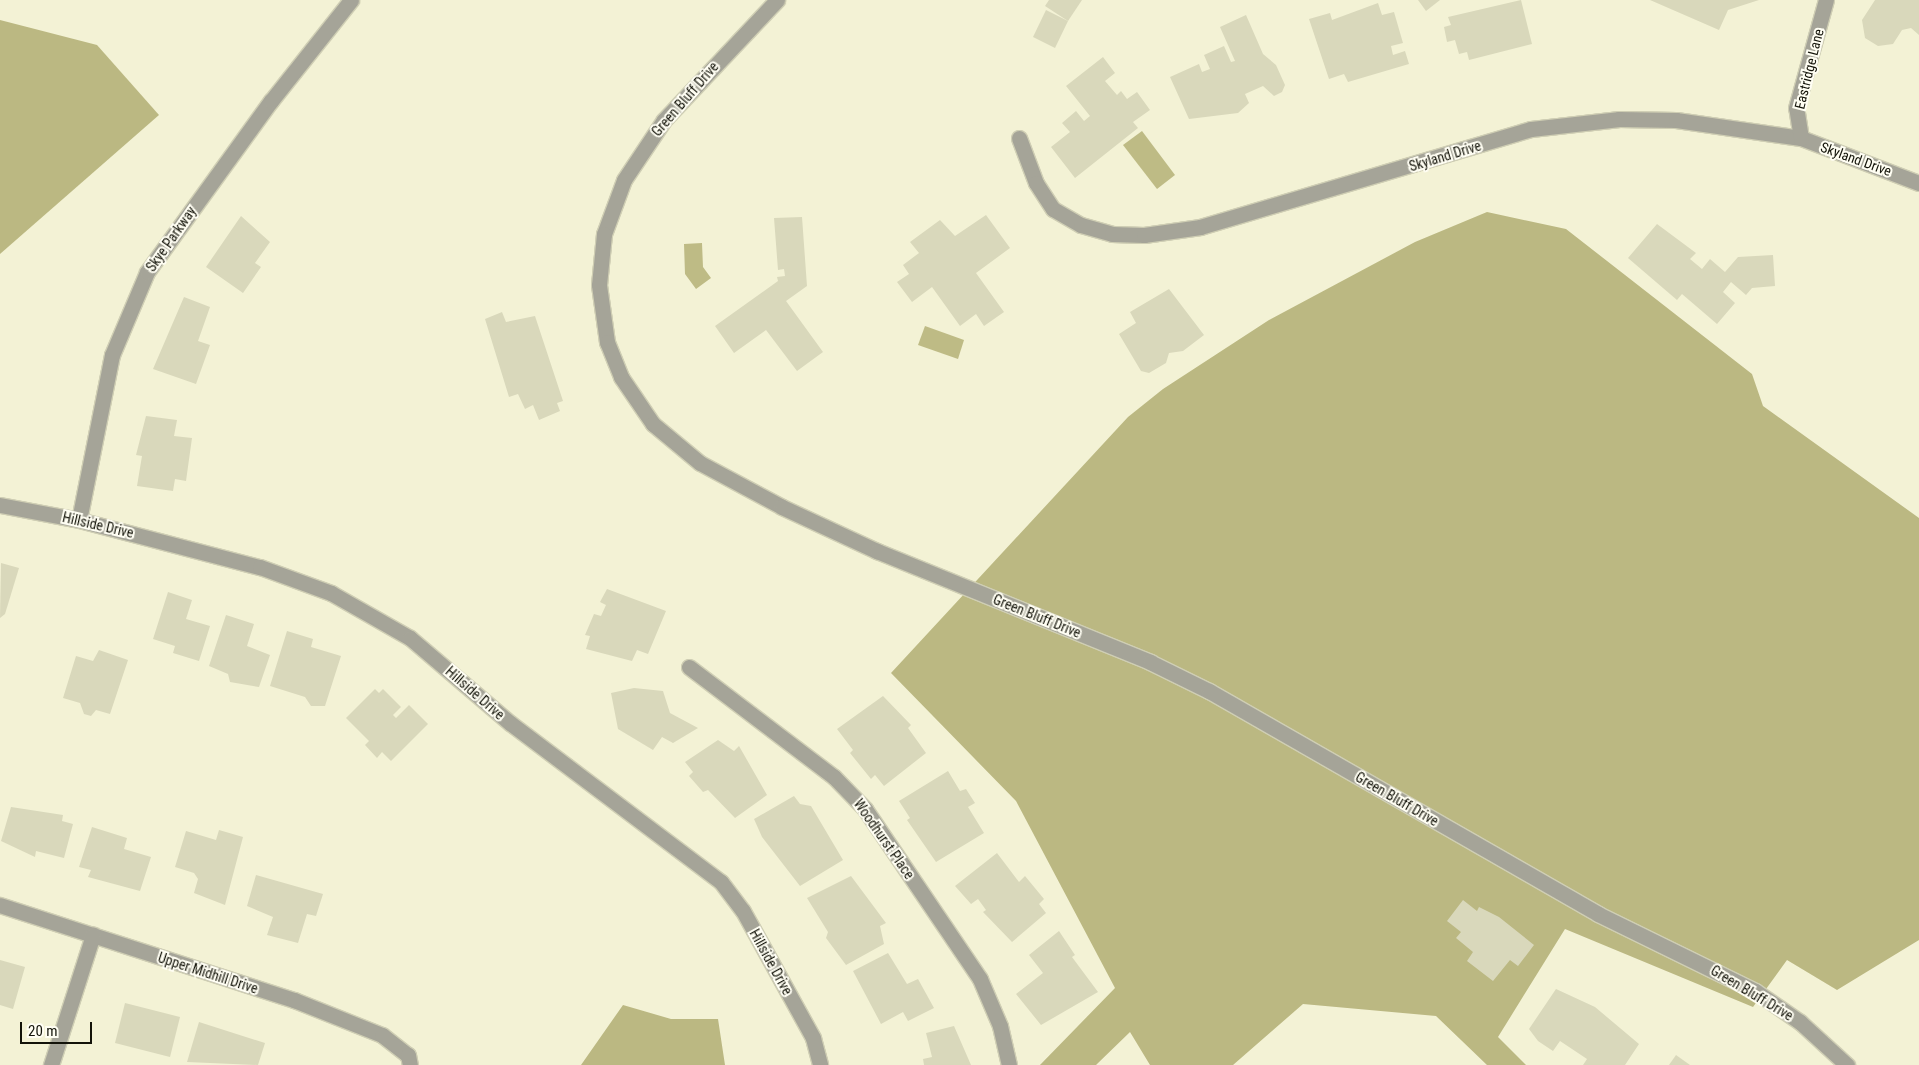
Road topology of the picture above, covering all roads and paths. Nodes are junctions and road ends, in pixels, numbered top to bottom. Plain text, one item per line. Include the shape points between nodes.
1 (351, 0) edge
2 (777, 0) edge
3 (1826, 0) edge
4 (1019, 138) dead end
5 (1801, 138) junction
6 (1919, 182) edge
7 (0, 505) edge
8 (79, 520) junction
9 (690, 667) dead end
10 (0, 905) edge
11 (93, 935) junction
12 (409, 1060) edge
13 (51, 1065) edge
14 (820, 1065) edge
15 (1009, 1065) edge
16 (1847, 1065) edge

1 - 8 street, Skye Parkway via 276,94 147,272 112,354
2 - 16 street, Green Bluff Drive via 664,120 624,180 604,234 599,285 607,342 626,385 653,424 700,463 782,507 877,551 1150,662 1208,691 1598,914 1755,991 1800,1022
3 - 5 street, Eastridge Lane via 1796,108
4 - 5 street, Skyland Drive via 1036,183 1053,209 1081,225 1112,234 1144,235 1200,227 1274,208 1531,129 1620,119 1676,120
5 - 6 street, Skyland Drive
7 - 8 street, Hillside Drive
8 - 14 street, Hillside Drive via 295,578 369,611 410,638 510,723 721,882 743,910 804,1021
9 - 15 street, Woodhurst Place via 834,777 865,809 980,979 1000,1026
10 - 11 street, Upper Midhill Drive
11 - 12 street, Upper Midhill Drive via 294,1000 382,1035
11 - 13 street

